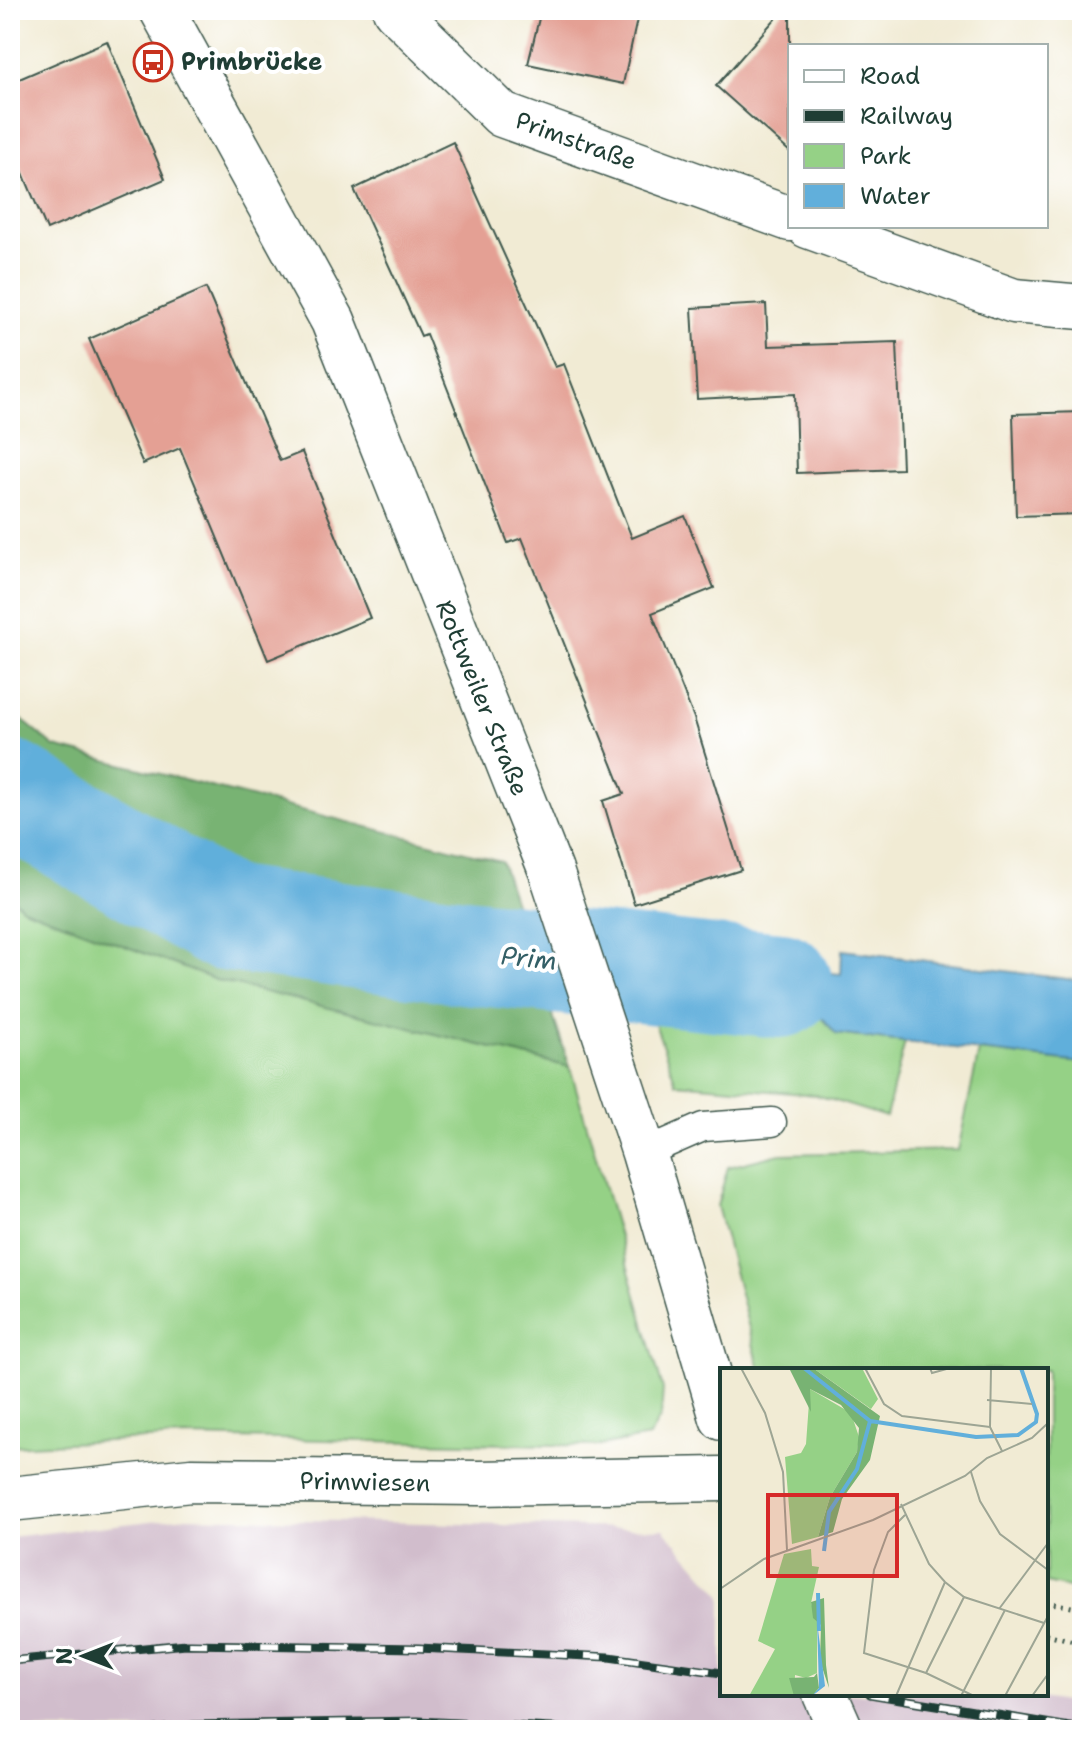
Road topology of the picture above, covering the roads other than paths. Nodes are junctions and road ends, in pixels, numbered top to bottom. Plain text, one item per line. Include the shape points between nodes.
1 (162, 10) edge
2 (395, 10) edge
3 (788, 218) edge
4 (813, 228) edge
5 (1082, 307) edge
6 (772, 1122) dead end
7 (644, 1153) junction
8 (720, 1411) edge
9 (720, 1479) edge
10 (10, 1499) edge
11 (826, 1696) edge
12 (841, 1730) edge

1 - 7 street, Rottweiler Straße via 333,321 551,871
2 - 3 street, Primstraße via 502,115
4 - 5 street via 1014,301
6 - 7 lane via 703,1127
7 - 8 street, Rottweiler Straße
9 - 10 street, Primwiesen via 191,1480
11 - 12 street

